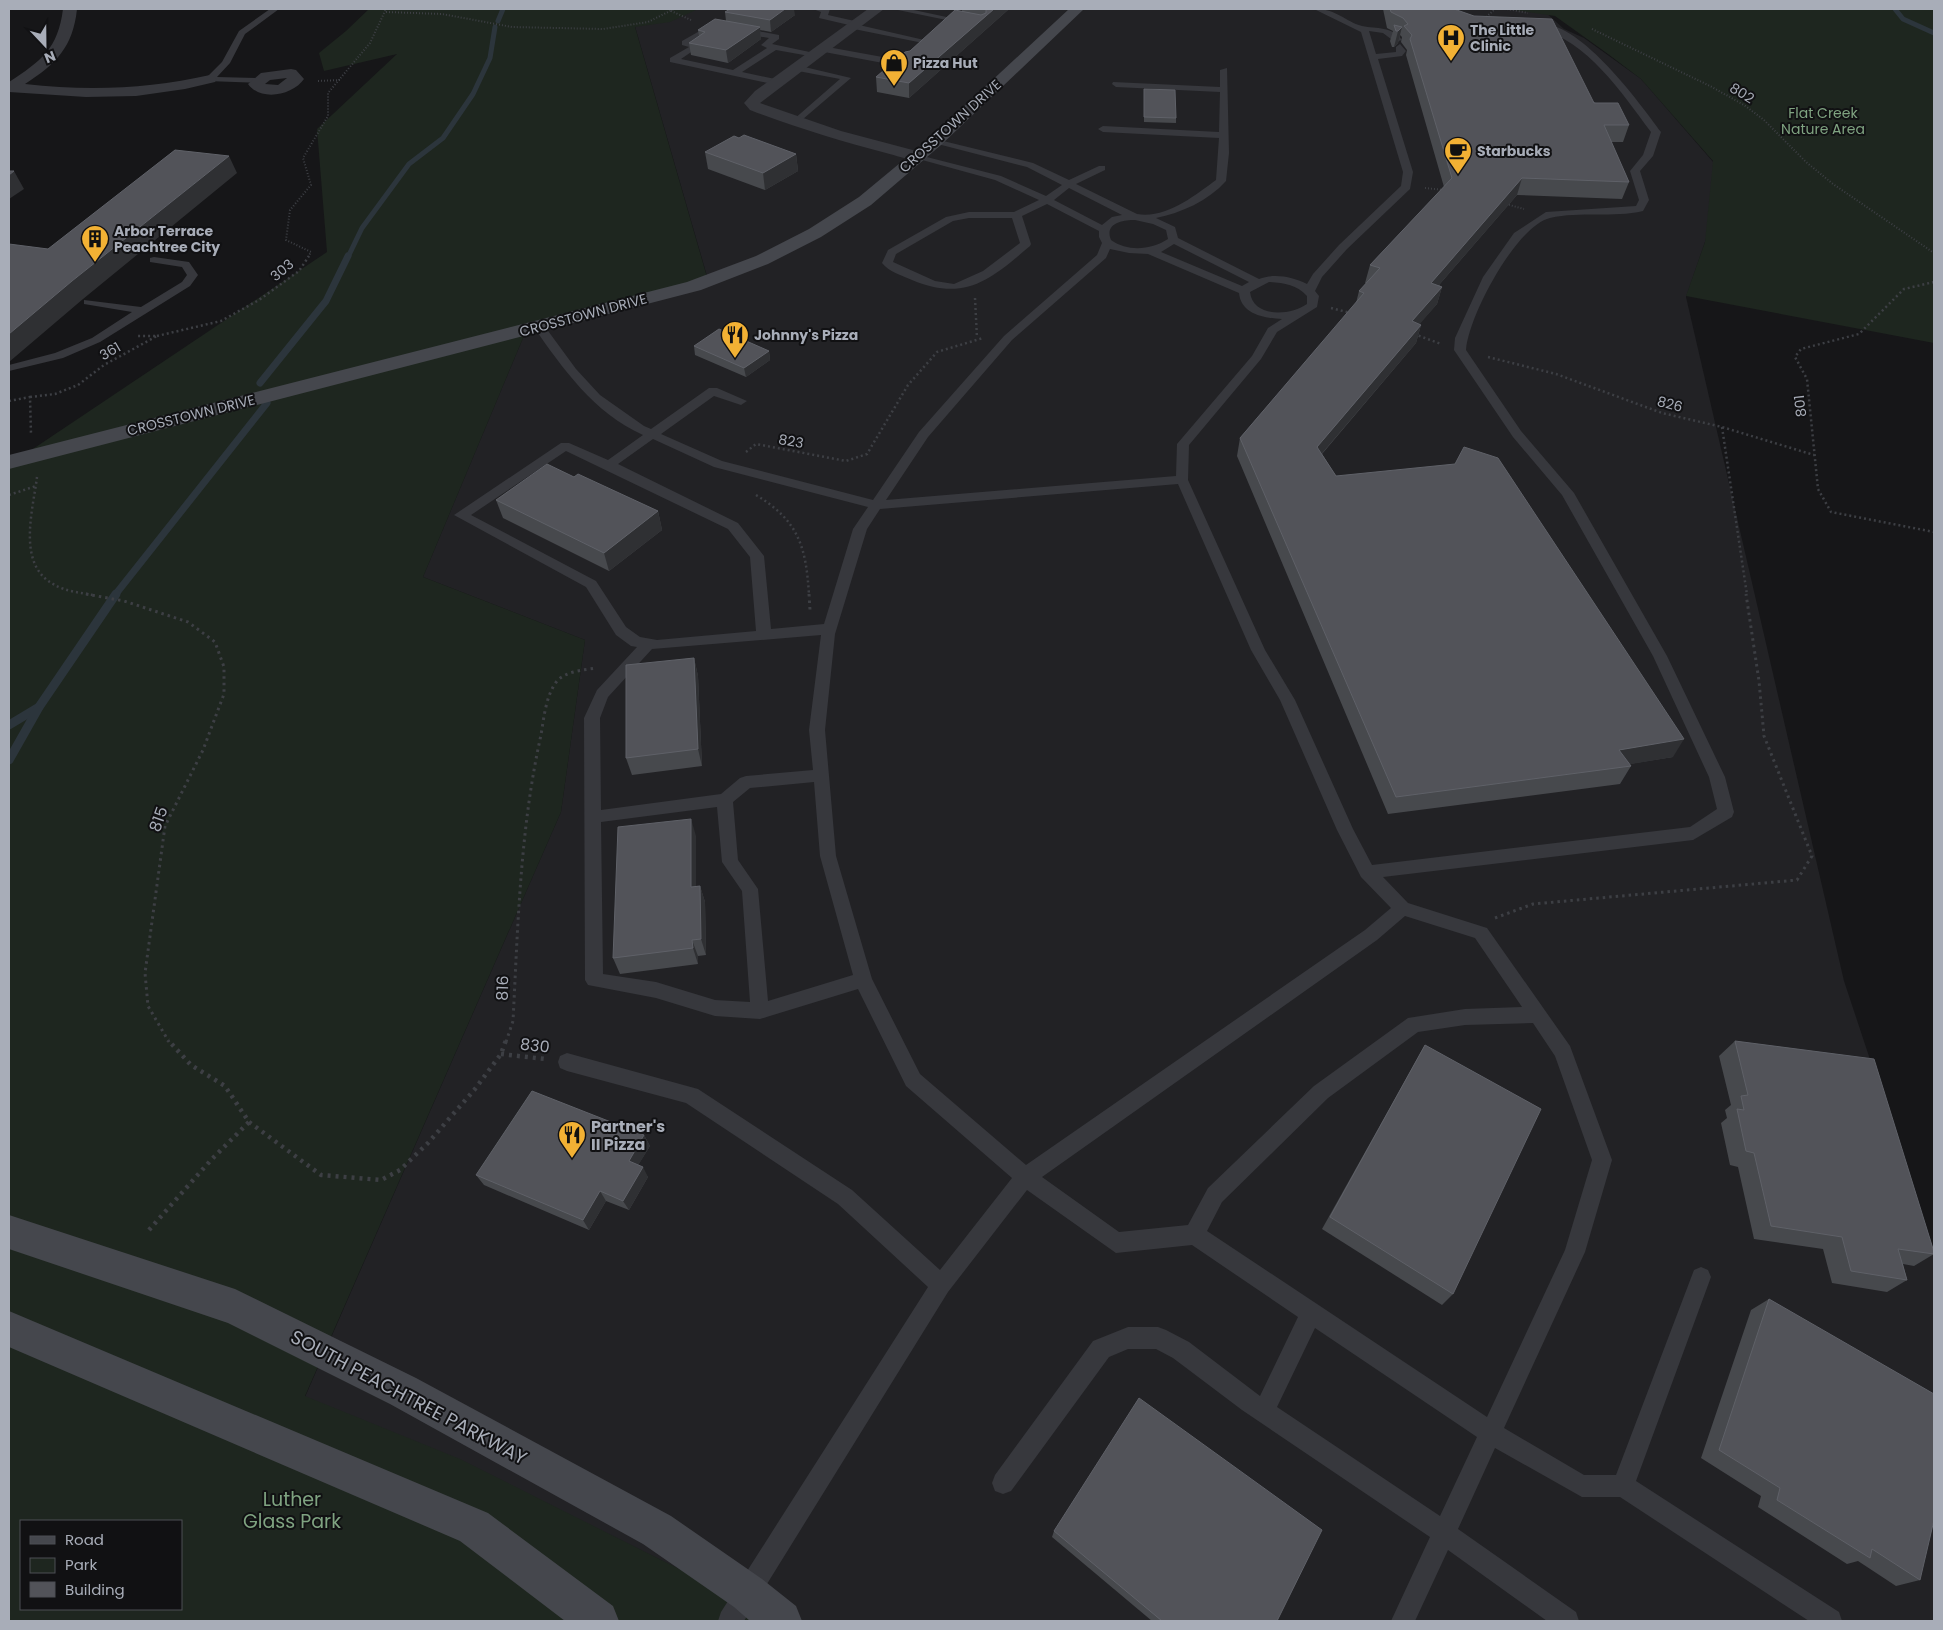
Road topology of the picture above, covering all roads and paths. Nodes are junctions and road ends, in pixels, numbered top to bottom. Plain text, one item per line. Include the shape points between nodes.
1 (70, 9) edge
2 (275, 9) edge
3 (674, 9) edge
4 (817, 9) edge
5 (877, 9) edge
6 (897, 9) edge
7 (1078, 9) edge
8 (1318, 9) edge
9 (1495, 9) edge
10 (1507, 9) edge
11 (386, 10) edge
12 (1533, 14) dead end
13 (1481, 21) joint
14 (972, 23) edge
15 (854, 25) junction
16 (1585, 27) dead end
17 (1360, 28) junction
18 (774, 47) junction
19 (818, 51) junction
20 (1374, 57) junction
21 (796, 68) junction
22 (1224, 70) dead end
23 (734, 73) junction
24 (210, 79) junction
25 (257, 81) dead end
26 (777, 82) junction
27 (1116, 84) dead end
28 (9, 88) edge
29 (1224, 90) junction
30 (796, 122) junction
31 (1103, 129) dead end
32 (1224, 135) junction
33 (928, 148) junction
34 (1102, 168) dead end
35 (1069, 184) junction
36 (1440, 189) edge
37 (1449, 192) edge
38 (1089, 194) junction
39 (1052, 196) junction
40 (1498, 202) edge
41 (1173, 212) junction
42 (1016, 215) junction
43 (1546, 215) junction
44 (1140, 217) junction
45 (1165, 224) junction
46 (1104, 230) junction
47 (1173, 240) junction
48 (1105, 249) junction
49 (1149, 252) junction
50 (1934, 253) edge
51 (154, 260) dead end
52 (1317, 276) junction
53 (1291, 281) junction
54 (969, 282) junction
55 (1257, 282) junction
56 (1934, 282) edge
57 (1244, 291) junction
58 (1309, 291) junction
59 (88, 302) dead end
60 (1313, 306) junction
61 (144, 311) junction
62 (1354, 314) edge
63 (1270, 322) junction
64 (539, 326) junction
65 (112, 330) junction
66 (1412, 333) edge
67 (157, 336) junction
68 (977, 338) junction
69 (1008, 338) junction
70 (1460, 350) junction
71 (1522, 366) dead end
72 (9, 368) edge
73 (30, 397) junction
74 (9, 401) edge
75 (741, 401) dead end
76 (654, 435) junction
77 (31, 436) dead end
78 (1814, 455) junction
79 (9, 462) edge
80 (609, 465) junction
81 (727, 466) junction
82 (37, 470) dead end
83 (1182, 480) junction
84 (36, 486) junction
85 (9, 495) edge
86 (876, 505) junction
87 (1934, 532) edge
88 (829, 629) junction
89 (811, 631) junction
90 (764, 636) junction
91 (649, 644) junction
92 (633, 661) junction
93 (821, 775) junction
94 (726, 800) junction
95 (593, 817) junction
96 (1368, 872) junction
97 (1402, 908) junction
98 (863, 980) junction
99 (760, 1012) junction
100 (1538, 1015) junction
101 (501, 1054) junction
102 (566, 1062) joint
103 (249, 1122) junction
104 (1025, 1177) junction
105 (149, 1230) dead end
106 (9, 1232) edge
107 (1194, 1235) junction
108 (1701, 1277) dead end
109 (941, 1285) junction
110 (1311, 1313) junction
111 (9, 1329) edge
112 (1264, 1411) junction
113 (1491, 1433) junction
114 (1003, 1483) dead end
115 (1623, 1486) junction
116 (1444, 1533) junction
117 (739, 1607) edge
118 (598, 1621) edge
119 (781, 1621) edge
120 (1403, 1621) edge
121 (1567, 1621) edge
122 (1830, 1621) edge

1 - 28 street via 64,39 41,65
2 - 24 lane via 242,33 226,63
3 - 11 path via 648,22 603,30 512,27 442,14
4 - 15 lane via 826,11 822,16
5 - 15 street
6 - 14 lane
7 - 33 street, CROSSTOWN DRIVE
8 - 17 lane
9 - 13 path
10 - 12 path
11 - 67 path, 303 via 354,64 328,92 328,116 303,158 311,186 290,210 286,240 312,252 299,271 259,300 221,321
13 - 43 lane via 1544,27 1573,40 1616,80 1656,132 1648,156 1635,172 1644,200 1639,209
15 - 19 street
15 - 19 lane via 929,42 906,62
16 - 50 path, 802 via 1744,105 1826,178
17 - 20 lane via 1365,31
17 - 20 lane via 1395,35 1402,51
18 - 19 lane
18 - 23 lane
18 - 23 lane via 765,45 776,37 712,26 685,43 696,46 673,60
19 - 21 street
20 - 52 lane via 1408,172 1406,187
21 - 26 street
21 - 30 lane via 847,78
22 - 29 lane
23 - 26 lane
24 - 25 lane
24 - 28 street via 151,92 58,93
26 - 30 street via 752,103
27 - 29 lane
29 - 32 lane
30 - 33 street via 859,142
31 - 32 lane
32 - 41 lane via 1221,181
33 - 35 lane via 1030,166
33 - 39 lane via 1021,188
33 - 64 street, CROSSTOWN DRIVE via 865,201 762,260 694,286
34 - 35 lane
35 - 38 lane
35 - 39 lane
36 - 37 path
38 - 39 lane via 1075,192
38 - 44 lane
39 - 42 lane
39 - 46 lane
40 - 43 path
41 - 44 lane
41 - 45 lane
42 - 54 lane via 1026,244 1003,263
42 - 54 lane via 969,215 950,219 892,252 887,263 946,288
43 - 70 lane via 1518,235 1488,277 1461,338
44 - 45 lane
44 - 46 lane via 1114,221
45 - 47 lane via 1171,229
46 - 48 lane
47 - 49 lane
47 - 55 lane
48 - 49 lane
48 - 69 lane
49 - 57 lane
51 - 61 lane via 185,264 193,275 186,284
52 - 53 lane
52 - 58 lane
53 - 55 lane via 1268,279
53 - 58 lane
54 - 68 path via 976,302
55 - 57 lane
56 - 78 path, 801 via 1904,289 1859,334 1796,353 1807,379
57 - 63 lane via 1245,302
58 - 60 lane via 1313,296
59 - 61 lane
60 - 62 path
60 - 63 lane via 1294,316
61 - 65 lane
63 - 83 lane via 1257,356 1183,444
64 - 76 lane via 572,372 596,398
64 - 79 street, CROSSTOWN DRIVE
65 - 67 path, 361 via 132,336
65 - 72 lane via 59,356
66 - 70 path
67 - 73 path, 361 via 104,365 78,385 55,394
68 - 69 path, 823
68 - 81 path, 823 via 937,352 908,385 867,454 846,461 756,444
69 - 86 lane via 923,435
70 - 96 lane via 1516,434 1577,510 1660,656 1717,777 1726,812 1693,833
71 - 78 path, 826 via 1556,374 1662,413
73 - 74 path, 361
73 - 77 path
75 - 76 lane via 713,391
76 - 80 lane
76 - 81 lane
78 - 87 path, 801 via 1818,489 1832,512
80 - 90 lane via 733,526 757,556
80 - 91 lane via 565,446 461,515 591,584 622,631 636,642
81 - 86 lane
81 - 89 path via 723,478 779,508 802,541
82 - 84 path, 815
83 - 86 lane
83 - 96 lane via 1258,650 1287,700 1345,830
84 - 85 path
84 - 103 path, 815 via 30,536 32,558 42,574 54,585 124,601 188,622 215,642 224,667 224,694 204,750 165,826 145,973 148,1006 164,1036 190,1065 225,1086
86 - 88 lane via 860,529
88 - 89 lane
88 - 93 lane via 817,730
89 - 90 lane
90 - 91 lane
91 - 92 lane
92 - 95 lane via 602,694 592,718
92 - 101 path, 816 via 570,673 558,680 549,696 529,788 521,861 513,1021
93 - 94 lane via 746,782
93 - 98 lane via 828,856
94 - 95 lane
94 - 99 lane via 730,862 750,889
95 - 99 lane via 594,980 656,990 715,1008
96 - 97 lane
97 - 100 lane via 1481,933
97 - 104 lane via 1371,935
98 - 99 lane
98 - 104 lane via 913,1080
100 - 107 lane via 1465,1017 1414,1024 1321,1092 1215,1194
100 - 113 lane via 1563,1052 1602,1160 1575,1252
101 - 102 path, 830
101 - 103 path, 816 via 476,1089 428,1143 400,1170 381,1180 321,1175
102 - 109 lane via 691,1095 845,1197
103 - 105 path
104 - 107 lane via 1116,1243
104 - 109 lane
106 - 117 street, SOUTH PEACHTREE PARKWAY via 235,1307 404,1391 657,1530
107 - 110 lane
108 - 115 lane
109 - 117 lane
110 - 112 lane
110 - 113 lane
111 - 118 street via 474,1527
112 - 114 lane via 1181,1350 1158,1338 1128,1338 1101,1349
112 - 116 lane
113 - 115 lane via 1582,1486
113 - 116 lane
115 - 122 lane
116 - 120 lane
116 - 121 lane
117 - 119 street, SOUTH PEACHTREE PARKWAY

